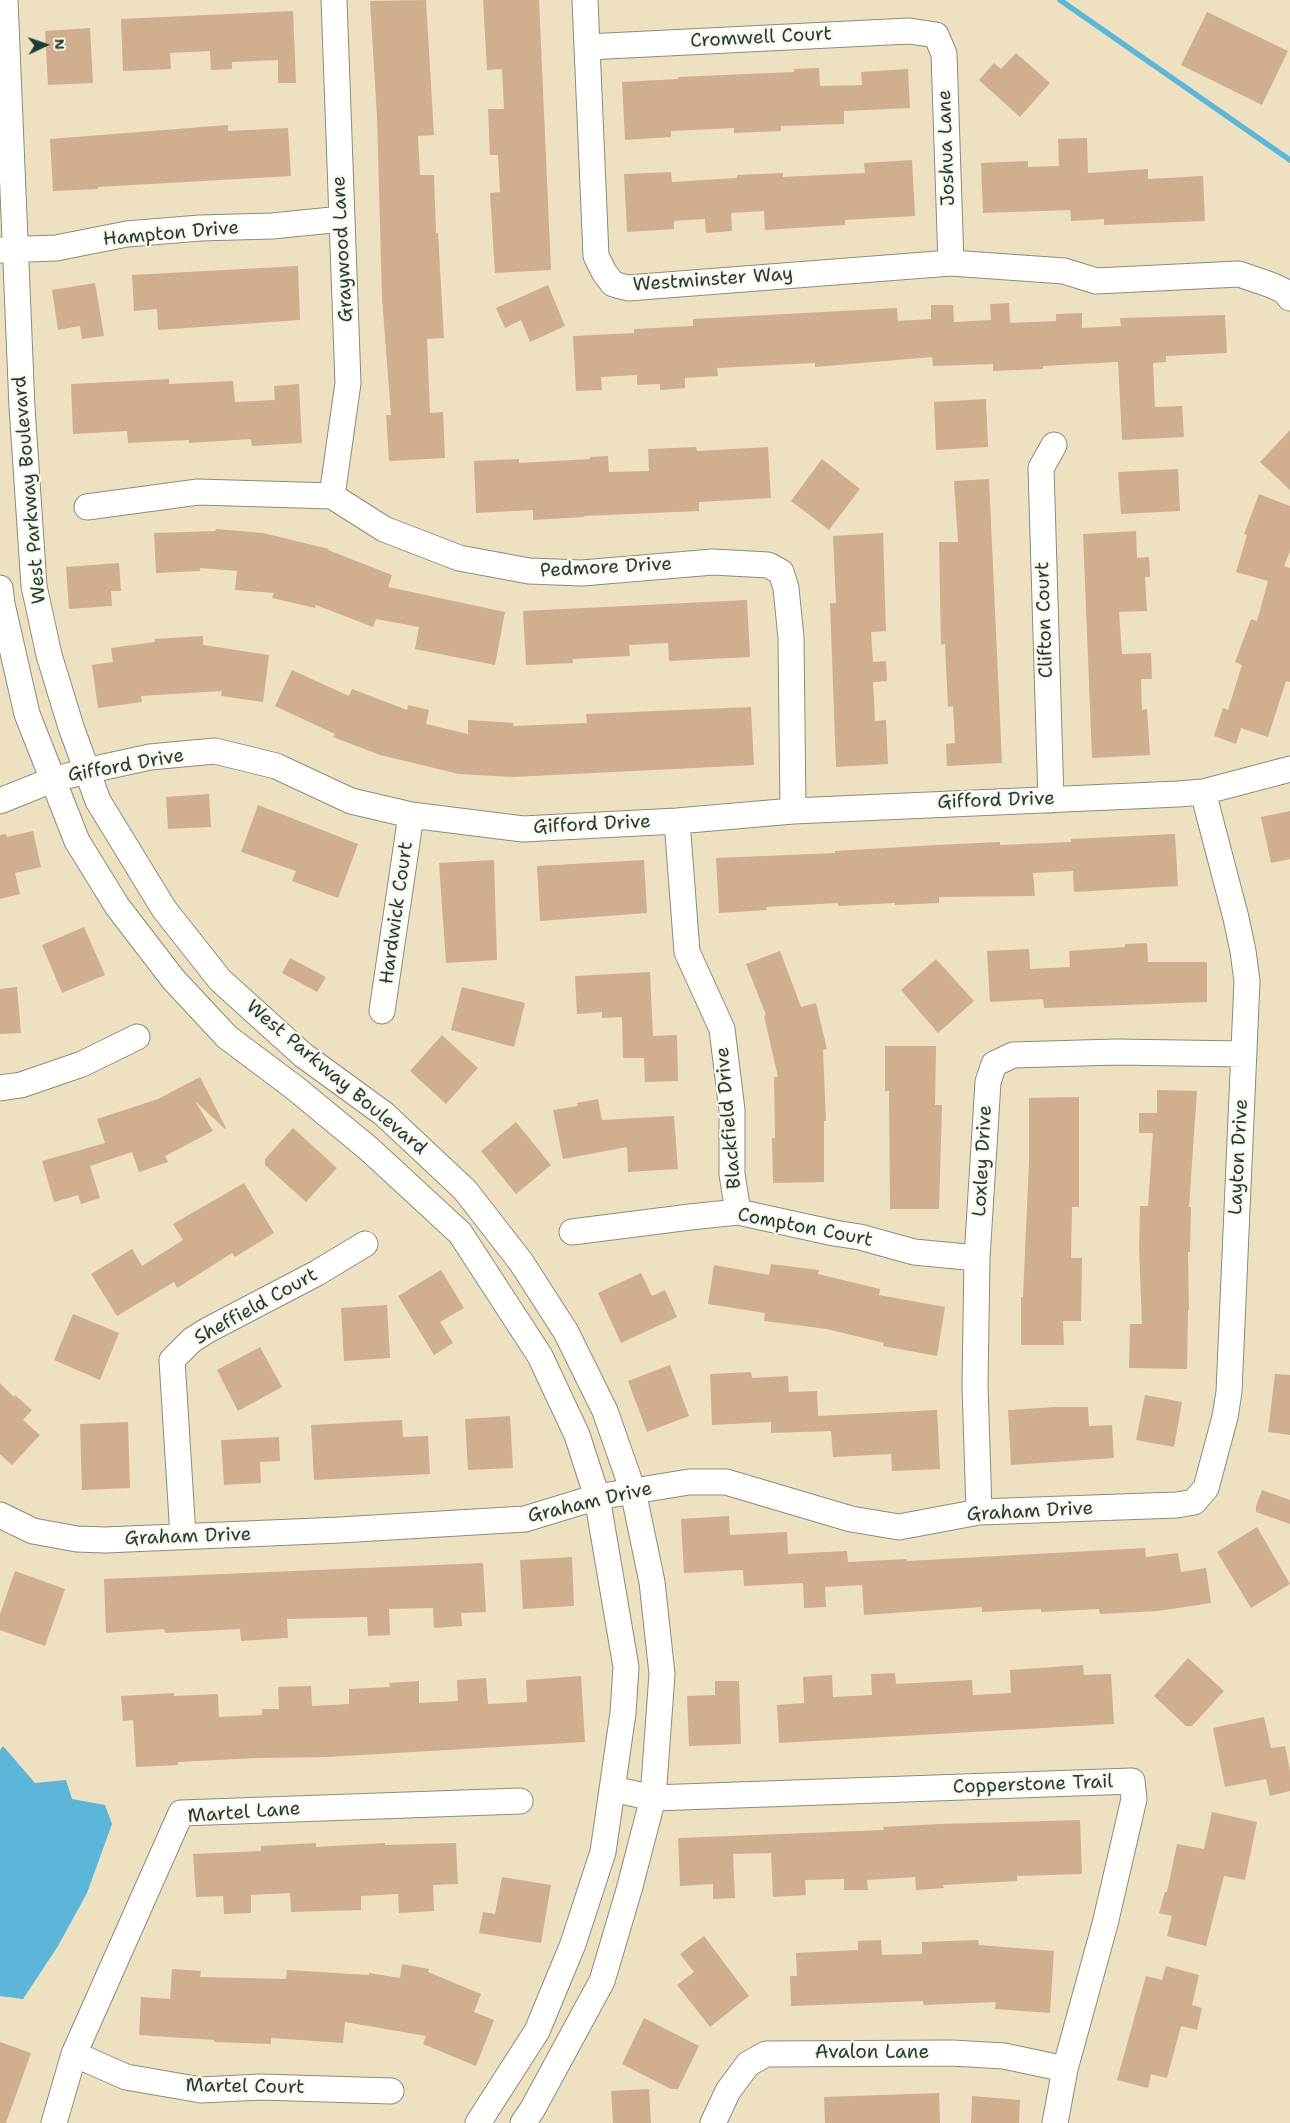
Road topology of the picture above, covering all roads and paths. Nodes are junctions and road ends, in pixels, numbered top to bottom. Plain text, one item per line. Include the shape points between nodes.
1 (5, 0) edge
2 (334, 0) edge
3 (585, 0) edge
4 (936, 35) joint
5 (587, 47) junction
6 (342, 219) junction
7 (8, 250) edge
8 (951, 263) junction
9 (1290, 298) edge
10 (1054, 444) dead end
11 (332, 496) junction
12 (87, 507) dead end
13 (0, 588) edge
14 (1290, 769) edge
15 (86, 771) junction
16 (52, 780) junction
17 (1203, 792) junction
18 (1051, 800) junction
19 (0, 801) edge
20 (793, 811) junction
21 (411, 815) junction
22 (677, 821) junction
23 (382, 1011) dead end
24 (137, 1037) dead end
25 (1244, 1054) junction
26 (0, 1088) edge
27 (738, 1212) junction
28 (572, 1232) dead end
29 (366, 1244) dead end
30 (978, 1258) junction
31 (633, 1491) junction
32 (597, 1497) junction
33 (1177, 1505) joint
34 (979, 1512) junction
35 (0, 1515) edge
36 (183, 1536) junction
37 (613, 1789) junction
38 (653, 1798) junction
39 (520, 1801) dead end
40 (74, 2054) junction
41 (1065, 2069) junction
42 (391, 2091) dead end
43 (54, 2123) edge
44 (478, 2123) edge
45 (523, 2123) edge
46 (713, 2123) edge
47 (1055, 2123) edge

1 - 7 street, West Parkway Boulevard
2 - 6 street, Graywood Lane
3 - 5 street, Westminster Way
4 - 5 street, Cromwell Court via 908,31
4 - 8 street, Joshua Lane via 944,54
5 - 8 street, Westminster Way via 596,256 613,284 628,288
6 - 7 street, Hampton Drive via 136,233 56,248
6 - 11 street, Graywood Lane via 348,384
7 - 15 street, West Parkway Boulevard via 34,586 49,655
8 - 9 street, Westminster Way via 1064,271 1096,281 1239,274 1284,291
10 - 18 street, Clifton Court via 1041,468
11 - 12 street via 198,492
11 - 20 street, Pedmore Drive via 384,529 459,558 528,572 582,573 713,562 768,565 781,572 786,588 791,638
13 - 16 street, West Parkway Boulevard via 27,714
14 - 17 street, Gifford Drive
15 - 16 street, Gifford Drive
15 - 21 street, Gifford Drive via 150,757 215,752 276,766 351,801
15 - 31 street, West Parkway Boulevard via 98,802 158,900 220,980 304,1054 384,1114 465,1190 521,1262 566,1332 605,1411
16 - 19 street, Gifford Drive
16 - 32 street, West Parkway Boulevard via 77,841 117,906 173,979 227,1037 369,1149 460,1233 540,1356 577,1435
17 - 18 street, Gifford Drive
17 - 25 street, Layton Drive via 1243,951 1247,981
18 - 20 street, Gifford Drive
20 - 22 street, Gifford Drive
21 - 22 street, Gifford Drive via 523,829
21 - 23 street, Hardwick Court
22 - 27 street, Blackfield Drive via 688,952 722,1029 732,1110 732,1174
24 - 26 street via 82,1064
25 - 30 street, Loxley Drive via 1116,1052 1013,1055 994,1064 988,1082
25 - 33 street, Layton Drive via 1229,1392 1206,1488 1194,1502
27 - 28 street, Compton Court
27 - 30 street, Compton Court via 860,1237 914,1252
29 - 36 street, Sheffield Court via 208,1330 192,1340 172,1360
30 - 34 street, Loxley Drive via 975,1385
31 - 32 street, Graham Drive
31 - 34 street, Graham Drive via 689,1482 726,1482 851,1519 898,1527
31 - 38 street, West Parkway Boulevard via 652,1582 662,1674
32 - 36 street, Graham Drive via 525,1519
32 - 37 street, West Parkway Boulevard via 626,1668
33 - 34 street, Graham Drive
35 - 36 street, Graham Drive via 33,1531 78,1539
37 - 38 street, Copperstone Trail
37 - 44 street, West Parkway Boulevard via 603,1852 573,1944 537,2032
38 - 41 street, Copperstone Trail via 1132,1781 1134,1799 1105,1924
38 - 45 street, West Parkway Boulevard via 602,1981
39 - 40 street, Martel Lane via 181,1813
40 - 42 street, Martel Court via 126,2077 201,2090 261,2087
40 - 43 street, Martel Lane
41 - 46 street, Avalon Lane via 1004,2056 952,2053 766,2054 748,2064 728,2091
41 - 47 street, Copperstone Trail

